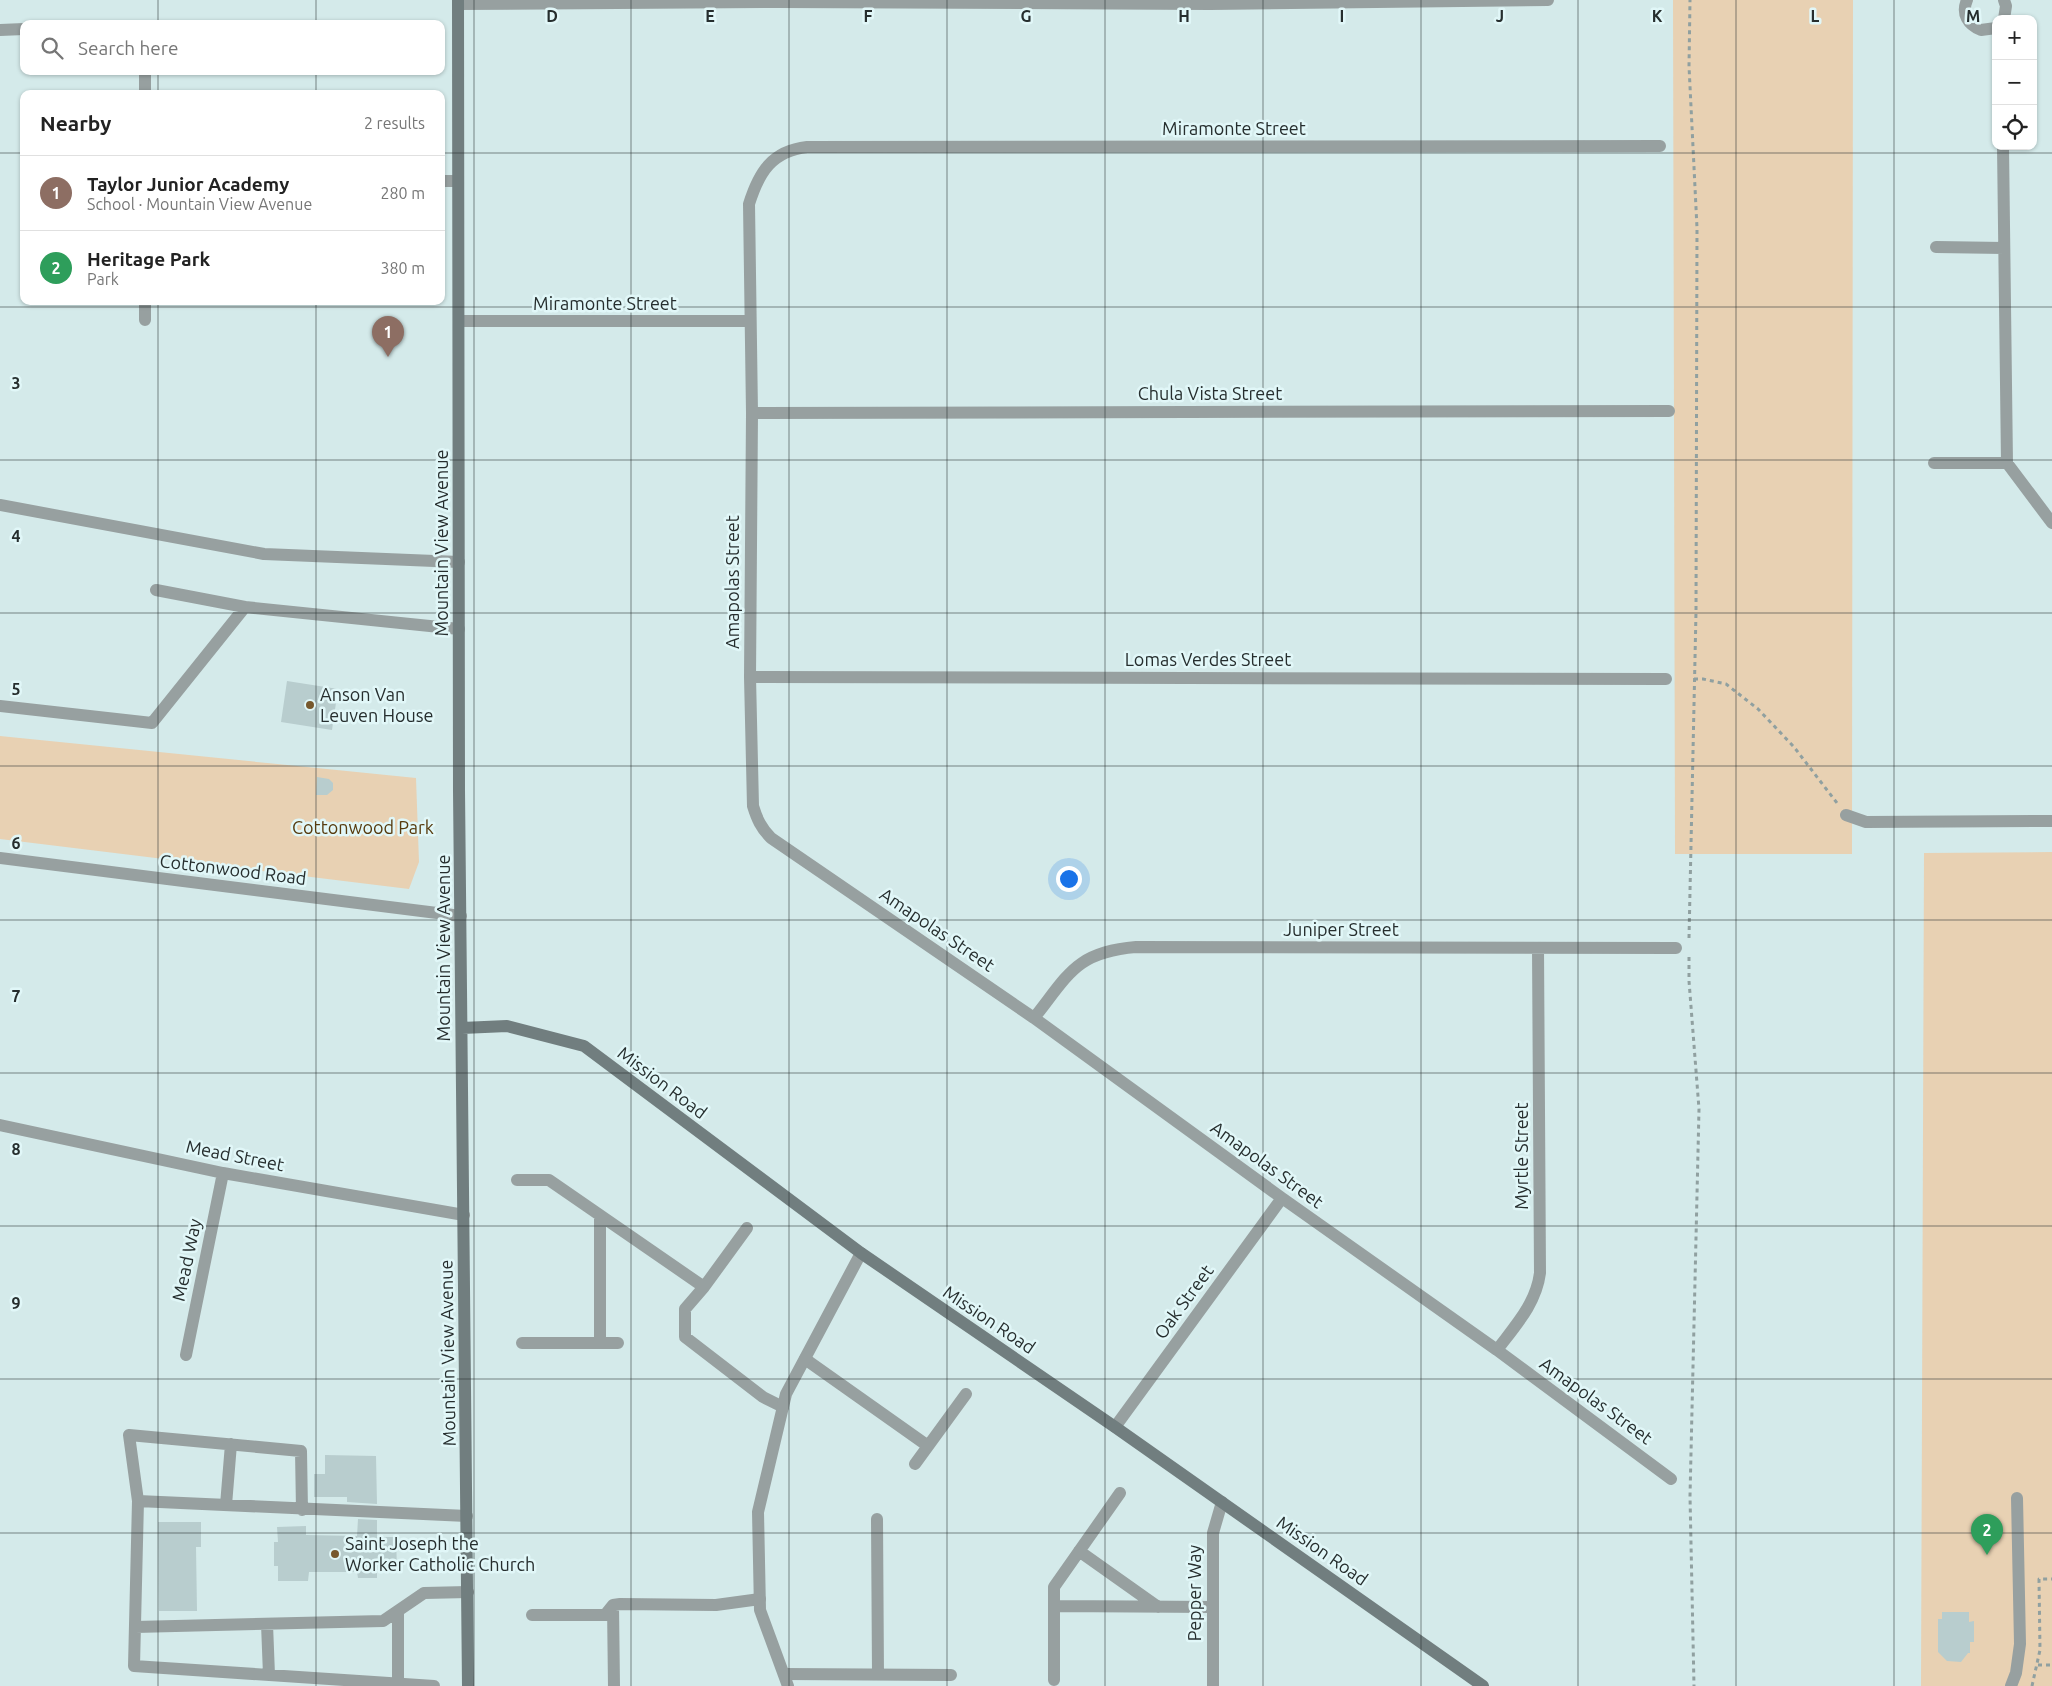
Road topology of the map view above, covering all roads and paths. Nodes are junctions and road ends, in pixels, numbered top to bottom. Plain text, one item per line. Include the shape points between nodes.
1 (1548, 0) edge
2 (1690, 0) edge
3 (1967, 0) edge
4 (2004, 0) edge
5 (880, 1) edge
6 (458, 2) edge
7 (2005, 15) edge
8 (1992, 29) edge
9 (0, 30) edge
10 (20, 30) edge
11 (145, 75) edge
12 (145, 90) edge
13 (1660, 146) dead end
14 (807, 147) joint
15 (2003, 150) edge
16 (445, 181) edge
17 (458, 181) junction
18 (1936, 247) dead end
19 (2004, 248) junction
20 (145, 305) edge
21 (145, 320) dead end
22 (459, 321) junction
23 (750, 321) junction
24 (1669, 411) dead end
25 (752, 413) junction
26 (1934, 463) dead end
27 (2007, 463) junction
28 (0, 505) edge
29 (2052, 523) edge
30 (459, 562) junction
31 (156, 590) dead end
32 (245, 607) junction
33 (459, 629) junction
34 (750, 677) junction
35 (1666, 679) dead end
36 (1694, 679) junction
37 (0, 706) edge
38 (1846, 815) joint
39 (2052, 821) edge
40 (0, 858) edge
41 (461, 916) junction
42 (1689, 942) dead end
43 (1538, 948) junction
44 (1676, 948) dead end
45 (1689, 952) dead end
46 (1034, 1018) junction
47 (462, 1028) junction
48 (0, 1125) edge
49 (223, 1173) junction
50 (517, 1180) dead end
51 (1282, 1198) junction
52 (464, 1215) junction
53 (600, 1215) junction
54 (747, 1228) dead end
55 (861, 1254) junction
56 (704, 1287) junction
57 (600, 1342) junction
58 (618, 1342) dead end
59 (522, 1343) dead end
60 (1497, 1350) junction
61 (186, 1355) dead end
62 (805, 1359) junction
63 (966, 1394) dead end
64 (783, 1407) junction
65 (1115, 1426) junction
66 (230, 1444) junction
67 (928, 1446) junction
68 (915, 1464) dead end
69 (1671, 1478) dead end
70 (1120, 1493) dead end
71 (2017, 1498) dead end
72 (138, 1500) junction
73 (1222, 1502) junction
74 (226, 1505) junction
75 (302, 1510) junction
76 (467, 1516) junction
77 (877, 1519) dead end
78 (1080, 1551) junction
79 (2052, 1579) edge
80 (468, 1592) junction
81 (760, 1599) junction
82 (613, 1605) junction
83 (1054, 1606) junction
84 (1158, 1607) junction
85 (1213, 1607) junction
86 (398, 1611) junction
87 (532, 1615) dead end
88 (268, 1624) junction
89 (135, 1627) junction
90 (2037, 1665) junction
91 (2052, 1665) edge
92 (269, 1675) junction
93 (878, 1675) junction
94 (951, 1675) dead end
95 (786, 1680) edge
96 (1054, 1680) dead end
97 (398, 1684) junction
98 (434, 1686) edge
99 (468, 1686) edge
100 (614, 1686) edge
101 (1213, 1686) edge
102 (1483, 1686) edge
103 (1694, 1686) edge
104 (2011, 1686) edge
105 (2032, 1686) edge

1 - 5 street via 1210,4
2 - 36 path via 1689,66 1697,228
3 - 8 street via 1964,10 1969,23 1981,30
4 - 7 street
5 - 6 street
6 - 17 main road, Mountain View Avenue
9 - 10 street
11 - 12 street
13 - 14 street, Miramonte Street
14 - 23 street, Amapolas Street via 781,154 766,168 756,183 749,204
15 - 19 street
16 - 17 street
17 - 22 main road, Mountain View Avenue
18 - 19 street
19 - 27 street
20 - 21 street
22 - 23 street, Miramonte Street
22 - 30 main road, Mountain View Avenue
23 - 25 street, Amapolas Street
24 - 25 street, Chula Vista Street
25 - 34 street, Amapolas Street
26 - 27 street
27 - 29 street
28 - 30 street via 264,554
30 - 33 main road, Mountain View Avenue
31 - 32 street
32 - 33 street
32 - 37 street via 152,723
33 - 41 main road, Mountain View Avenue
34 - 35 street, Lomas Verdes Street
34 - 46 street, Amapolas Street via 752,800 764,831
36 - 38 path via 1726,684 1758,709 1794,747
36 - 42 path
38 - 39 street via 1866,822
40 - 41 street, Cottonwood Road
41 - 47 main road, Mountain View Avenue
43 - 44 street, Juniper Street
43 - 46 street, Juniper Street via 1115,949 1082,961 1070,971
43 - 60 street, Myrtle Street via 1540,1273 1532,1302
45 - 103 path via 1699,1109 1690,1496
46 - 51 street, Amapolas Street
47 - 52 main road, Mountain View Avenue
47 - 55 main road, Mission Road via 507,1026 584,1046
48 - 49 street, Mead Street
49 - 52 street, Mead Street
49 - 61 street, Mead Way
50 - 53 street via 549,1180
51 - 60 street, Amapolas Street
51 - 65 street, Oak Street
52 - 76 main road, Mountain View Avenue
53 - 56 street
53 - 57 street
54 - 56 street
55 - 62 street
55 - 65 main road, Mission Road
56 - 64 street via 684,1310 685,1337 763,1397
57 - 58 street
57 - 59 street
60 - 69 street, Amapolas Street
62 - 64 street via 786,1394
62 - 67 street
63 - 67 street
64 - 81 street via 758,1512
65 - 73 main road, Mission Road
66 - 72 street via 129,1435
66 - 74 street
66 - 75 street via 301,1450
67 - 68 street
70 - 78 street
71 - 104 street via 2020,1644
72 - 74 street
72 - 89 street
73 - 85 street, Pepper Way via 1213,1533
73 - 102 main road, Mission Road
74 - 75 street
75 - 76 street
76 - 80 main road, Mountain View Avenue
77 - 93 street
78 - 83 street via 1054,1587
78 - 84 street
79 - 90 path via 2039,1579 2040,1650
80 - 86 street via 424,1593
80 - 99 main road, Mountain View Avenue
81 - 82 street via 716,1605
81 - 95 street via 760,1610
82 - 87 street via 605,1615
82 - 100 street
83 - 84 street
83 - 96 street
84 - 85 street
85 - 101 street, Pepper Way
86 - 88 street via 383,1621
86 - 97 street
88 - 89 street
88 - 92 street
89 - 92 street via 134,1666
90 - 91 path
90 - 105 path
92 - 97 street
93 - 94 street
93 - 95 street
97 - 98 street

